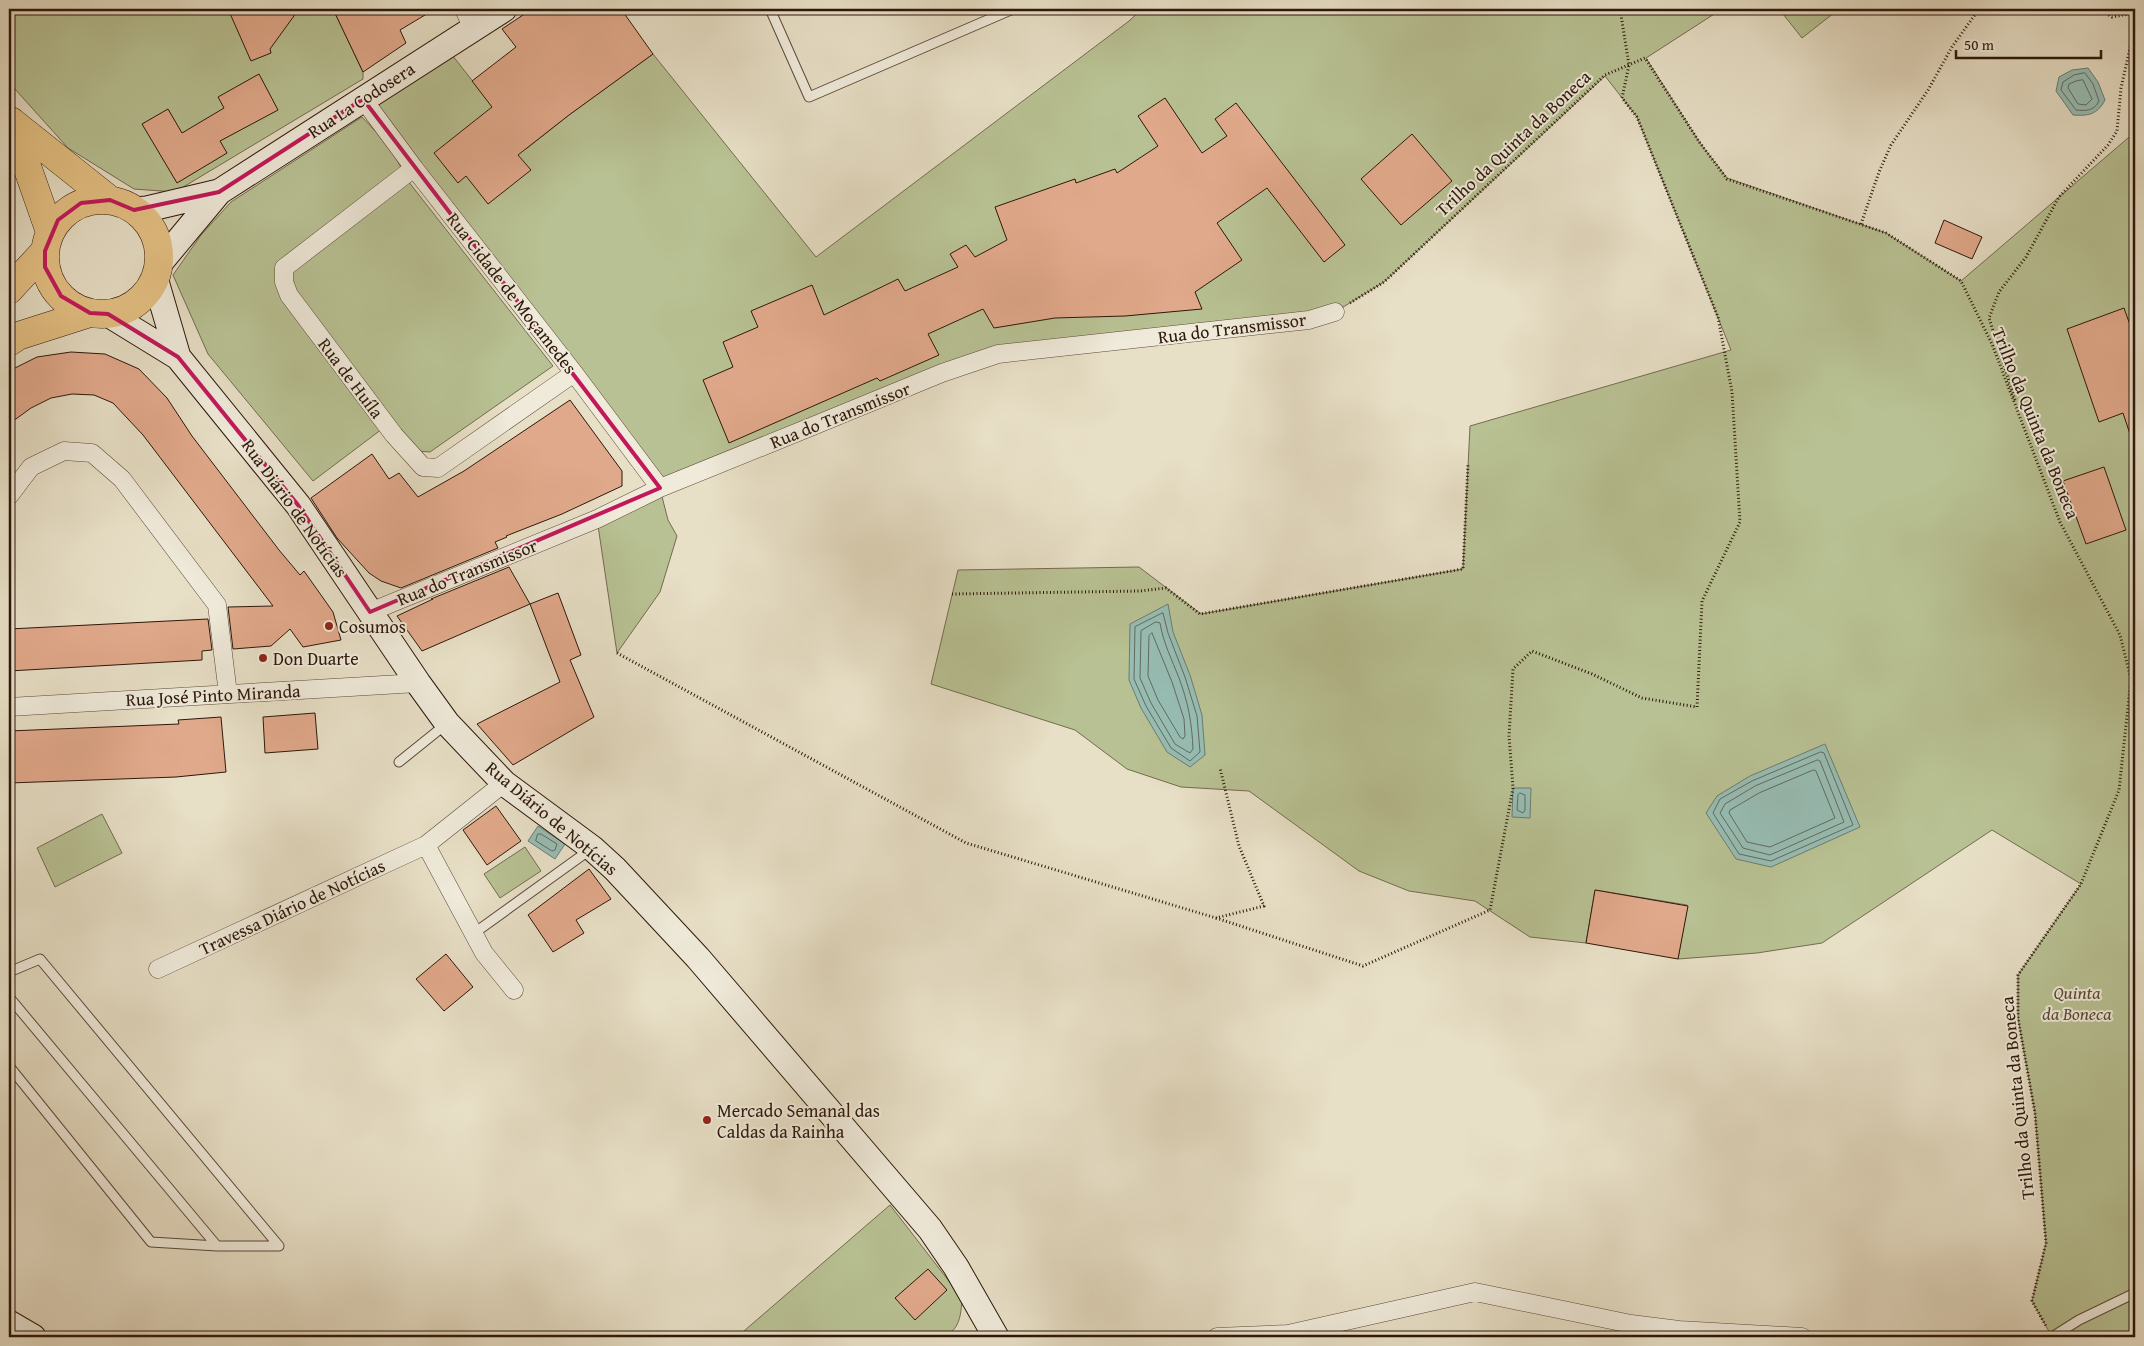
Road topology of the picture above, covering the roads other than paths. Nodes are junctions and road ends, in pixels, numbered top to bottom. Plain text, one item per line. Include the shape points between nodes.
1 (504, 9) edge
2 (770, 9) edge
3 (1013, 9) edge
4 (469, 19) edge
5 (363, 99) junction
6 (10, 120) edge
7 (414, 168) junction
8 (219, 192) junction
9 (122, 205) junction
10 (48, 241) junction
11 (157, 271) junction
12 (9, 290) edge
13 (1335, 312) road end
14 (99, 313) junction
15 (9, 342) edge
16 (178, 356) junction
17 (574, 373) junction
18 (660, 488) junction
19 (9, 496) edge
20 (370, 612) junction
21 (418, 683) junction
22 (228, 694) junction
23 (9, 707) edge
24 (447, 723) junction
25 (398, 762) dead end
26 (504, 783) junction
27 (426, 845) junction
28 (592, 848) junction
29 (473, 934) junction
30 (158, 969) dead end
31 (9, 972) edge
32 (514, 990) dead end
33 (9, 998) edge
34 (9, 1066) edge
35 (217, 1246) junction
36 (2135, 1293) edge
37 (9, 1323) edge
38 (2052, 1336) edge
39 (33, 1337) edge
40 (996, 1337) edge
41 (1217, 1337) edge
42 (1802, 1337) edge

1 - 4 main road, Rua La Codosera
2 - 3 lane via 809,97
4 - 5 main road, Rua La Codosera
5 - 7 street, Rua Cidade de Moçamedes
5 - 8 main road, Rua La Codosera
6 - 9 main road
6 - 10 main road
7 - 17 street, Rua Cidade de Moçamedes
7 - 17 street, Rua de Huíla via 284,268 284,282 289,295 394,435 423,466 438,468
8 - 9 main road, Rua La Codosera via 147,208
8 - 11 main road, Rua La Codosera
9 - 10 main road via 95,200 75,206 58,220
9 - 11 main road via 146,220 154,233 158,248
10 - 12 main road
10 - 14 main road via 46,267 51,283 74,307
11 - 14 main road via 147,292 136,303 123,310
11 - 16 main road
13 - 18 street, Rua do Transmissor via 1309,320 998,354 942,373
14 - 15 main road via 18,336
14 - 16 main road
16 - 20 main road, Rua Diário de Notícias via 298,505
17 - 18 street, Rua Cidade de Moçamedes
18 - 20 street, Rua do Transmissor via 596,519
19 - 22 street via 31,467 64,451 92,453 122,479 217,605
20 - 21 main road, Rua Diário de Notícias
21 - 22 street, Rua José Pinto Miranda
21 - 24 main road, Rua Diário de Notícias
22 - 23 street, Rua José Pinto Miranda
24 - 25 lane
24 - 26 main road, Rua Diário de Notícias
26 - 27 street, Travessa Diário de Notícias
26 - 28 main road, Rua Diário de Notícias
27 - 29 street
27 - 30 street, Travessa Diário de Notícias
28 - 29 lane
28 - 40 main road, Rua Diário de Notícias via 691,951 902,1194 956,1267
29 - 32 street via 484,954
31 - 35 lane via 40,959 279,1246
33 - 35 lane
34 - 35 lane via 151,1242
36 - 38 lane
37 - 39 main road
41 - 42 street via 1288,1334 1475,1292 1631,1324

